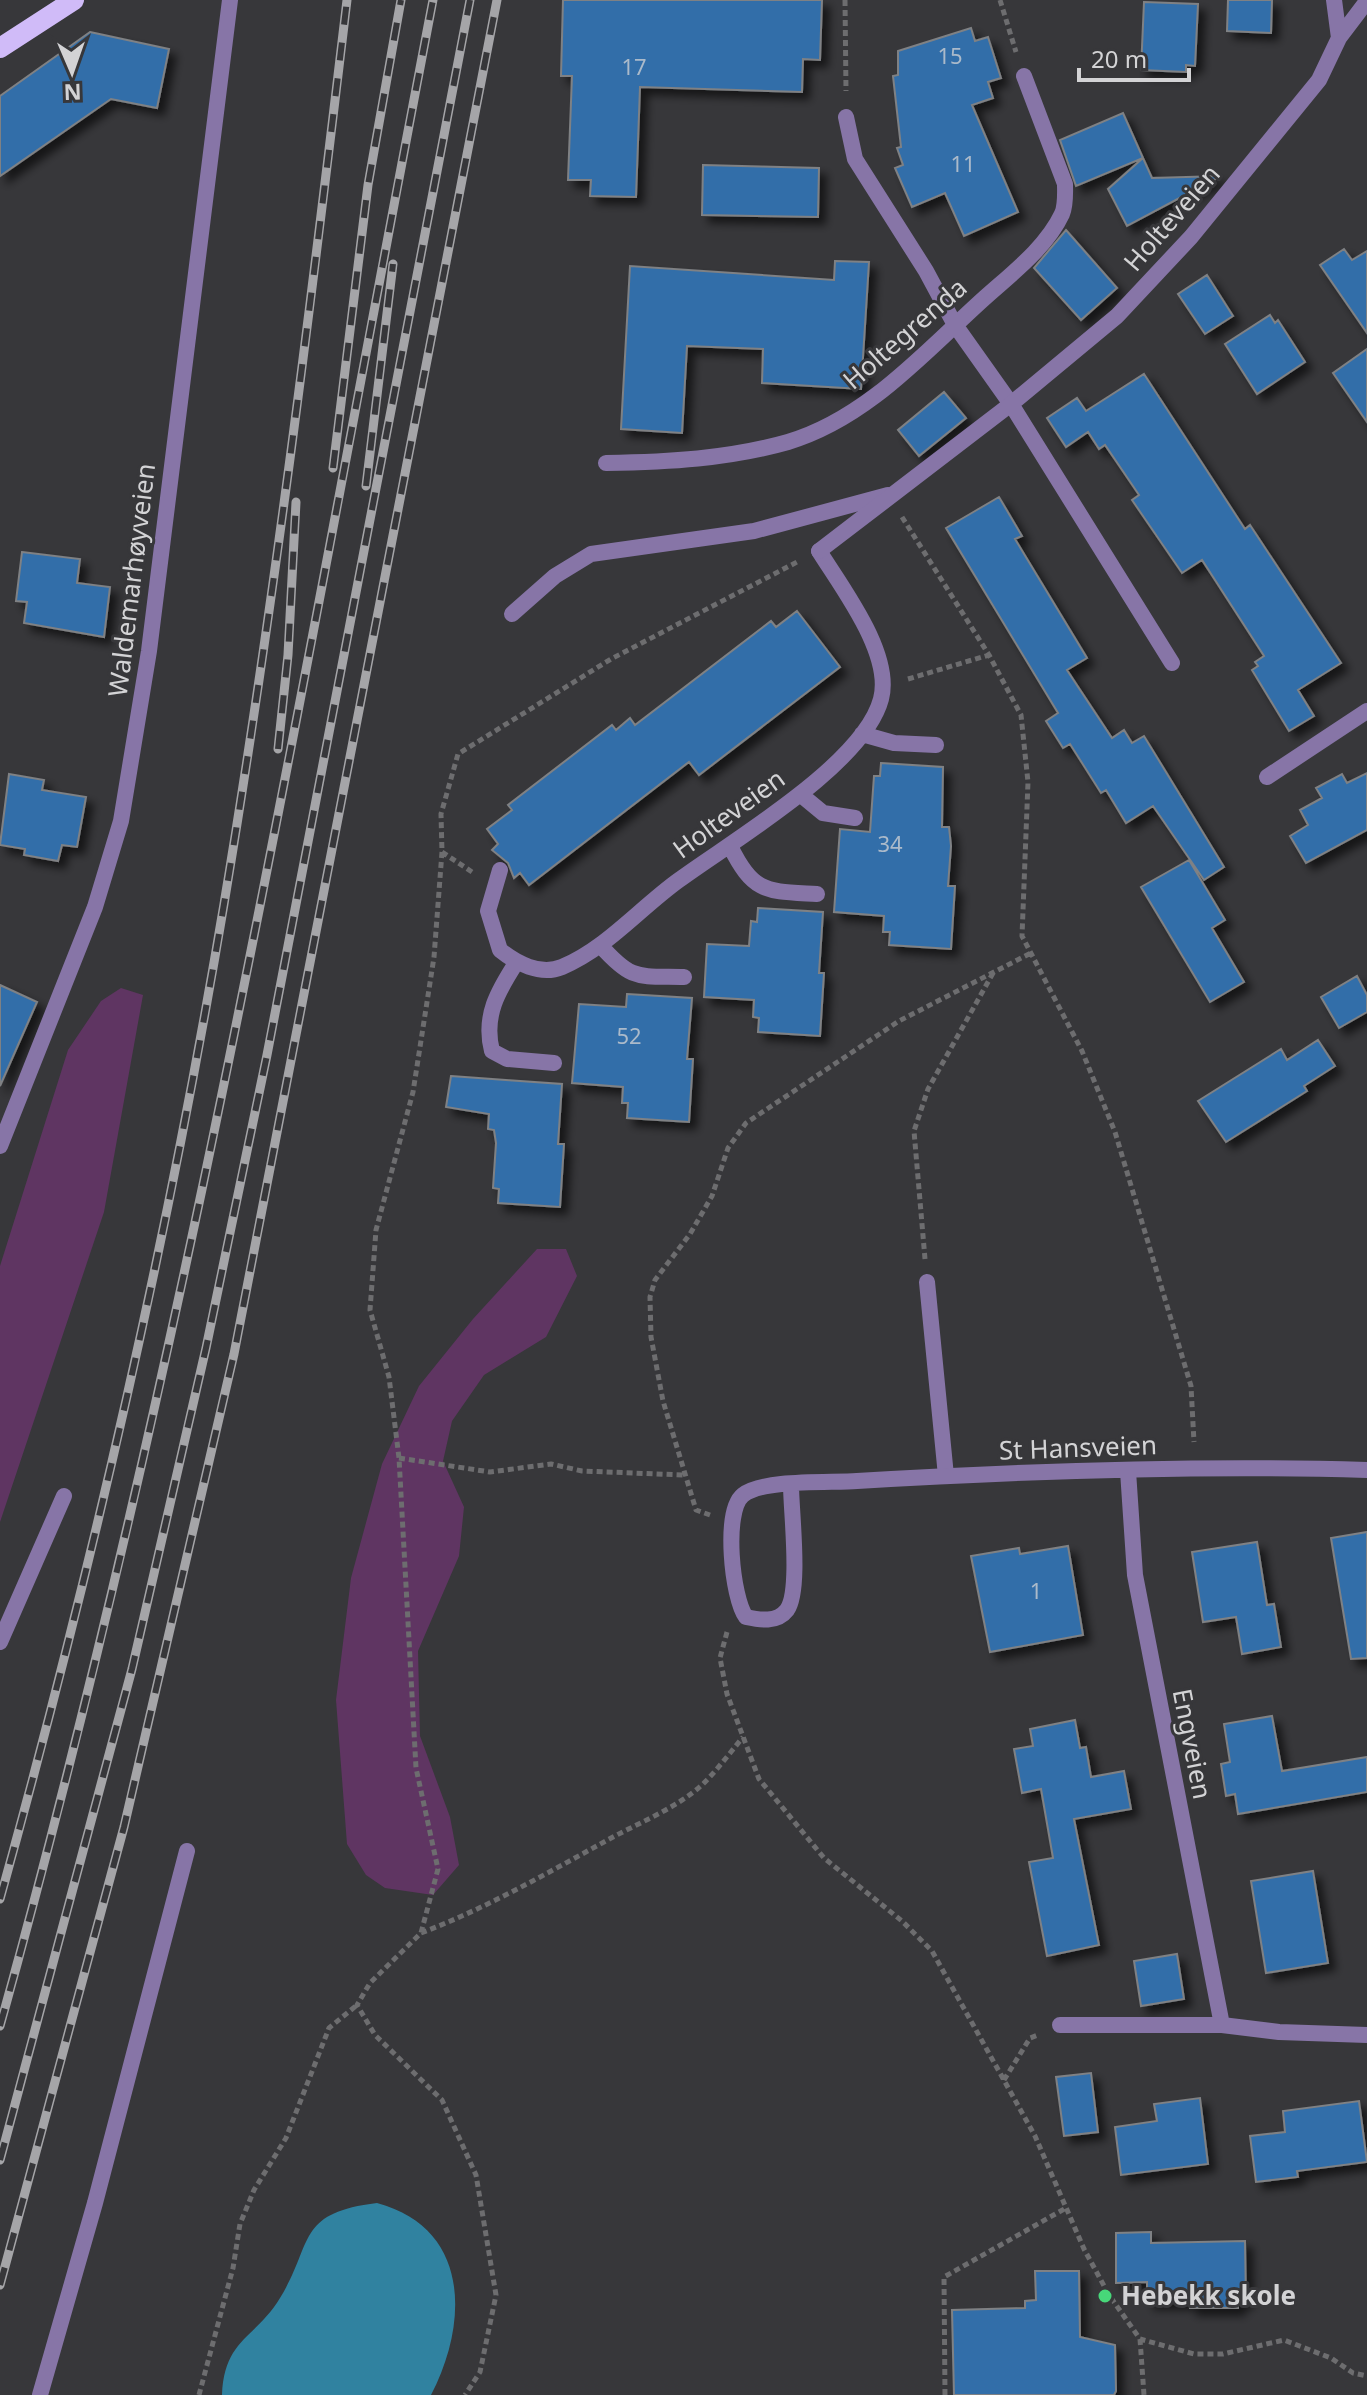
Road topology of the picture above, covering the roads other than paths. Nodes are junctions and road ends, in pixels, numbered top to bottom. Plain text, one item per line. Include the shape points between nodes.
1 (74, 0) edge
2 (230, 0) edge
3 (1334, 0) edge
4 (1367, 1) edge
5 (1339, 38) junction
6 (0, 48) edge
7 (1024, 76) road end
8 (846, 117) road end
9 (955, 325) junction
10 (1011, 404) junction
11 (606, 463) dead end
12 (888, 495) junction
13 (512, 614) dead end
14 (1172, 663) dead end
15 (1367, 711) edge
16 (862, 734) junction
17 (936, 745) dead end
18 (1267, 777) dead end
19 (800, 794) junction
20 (855, 818) dead end
21 (730, 846) junction
22 (497, 878) road end
23 (817, 894) dead end
24 (600, 945) junction
25 (516, 963) junction
26 (684, 977) dead end
27 (554, 1063) dead end
28 (0, 1146) edge
29 (927, 1282) road end
30 (1367, 1470) edge
31 (1128, 1471) junction
32 (946, 1476) junction
33 (791, 1485) junction
34 (64, 1496) dead end
35 (0, 1642) edge
36 (187, 1851) dead end
37 (1060, 2025) road end
38 (1222, 2025) junction
39 (1367, 2035) edge
40 (40, 2395) edge

1 - 6 main road
2 - 28 street, Waldemarhøyveien via 149,651 121,821 95,907
3 - 5 street
4 - 5 street, Holteveien
5 - 10 street, Holteveien via 1319,80 1191,237 1117,316
7 - 9 street, Holtegrenda via 1065,184 1062,213 1033,254
8 - 9 street via 855,159
9 - 10 street
9 - 11 street, Holtegrenda via 893,382 842,418 789,441 690,461
10 - 12 street, Holteveien
10 - 14 street
12 - 13 street via 754,531 591,554 555,576
12 - 16 street, Holteveien via 819,551 873,641 883,683 881,701
15 - 18 street
16 - 17 street via 894,743
16 - 19 street, Holteveien
19 - 20 street via 823,813
19 - 21 street, Holteveien
21 - 23 street via 744,873 760,888
21 - 24 street, Holteveien via 679,879
22 - 25 street via 488,911 500,950
24 - 25 street, Holteveien via 559,969
24 - 26 street via 634,976
25 - 27 street via 491,1012 492,1051 507,1059
29 - 32 street
30 - 31 street, St Hansveien
31 - 32 street, St Hansveien
31 - 38 street, Engveien via 1135,1575
32 - 33 street, St Hansveien
33 - 33 street, St Hansveien via 793,1591 788,1609 778,1617 746,1617 735,1593 734,1508 742,1495 759,1487
34 - 35 street
36 - 40 street
37 - 38 street
38 - 39 street

